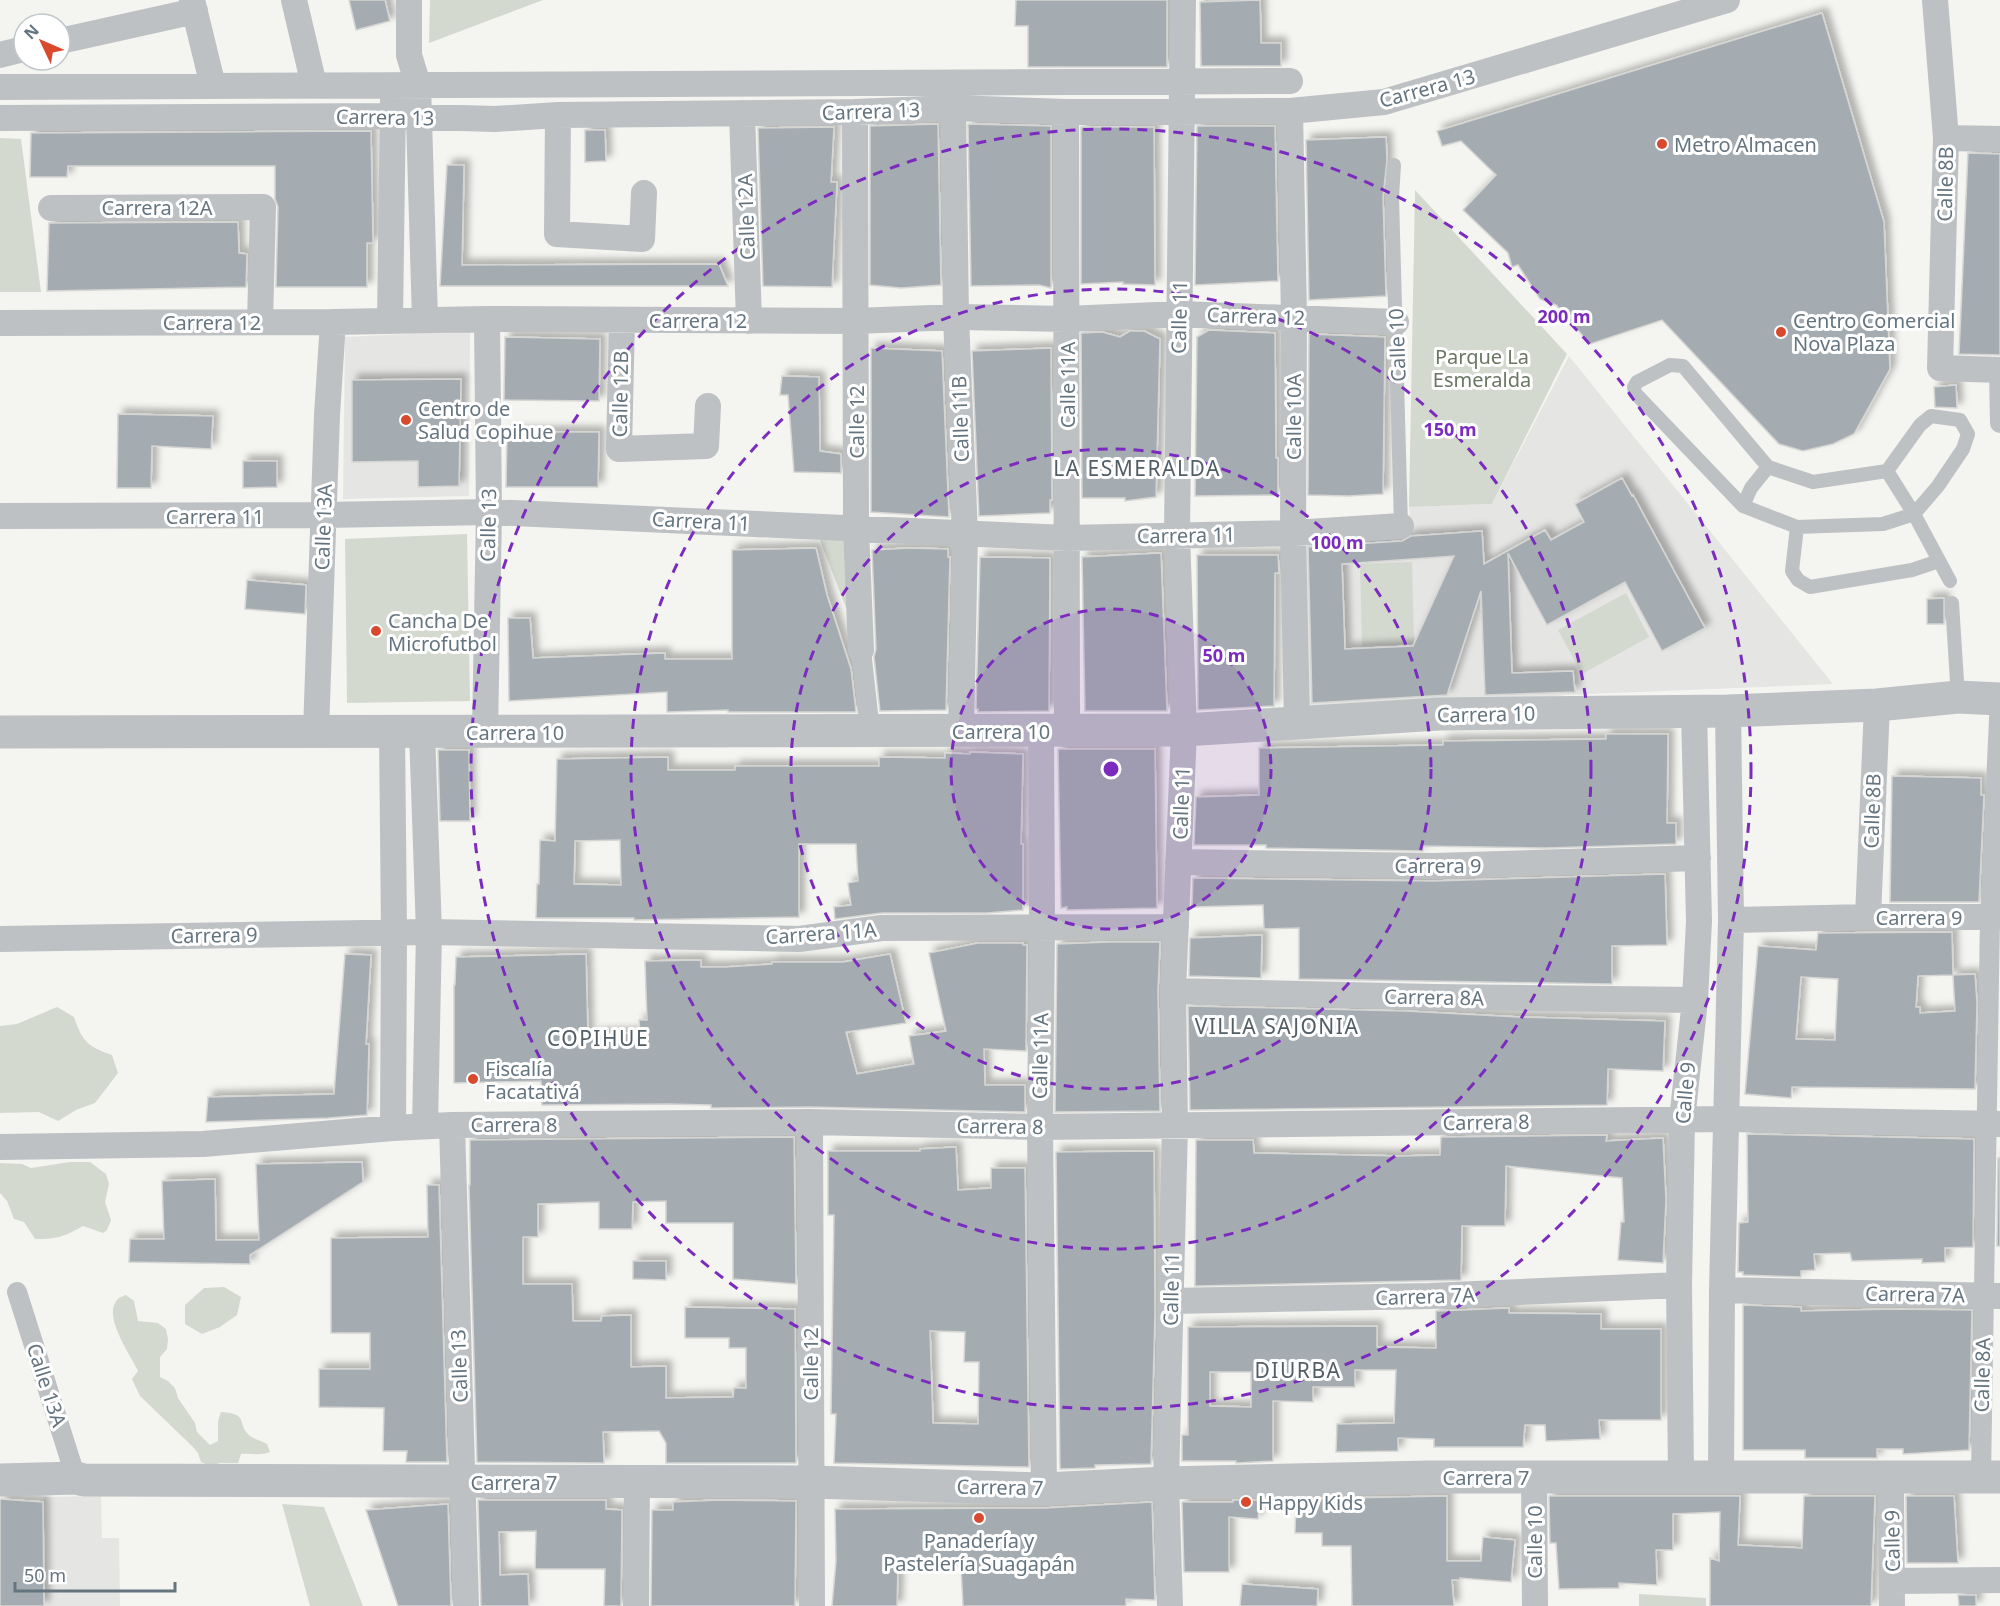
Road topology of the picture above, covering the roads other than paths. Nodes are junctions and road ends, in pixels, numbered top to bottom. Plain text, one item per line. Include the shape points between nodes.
1 (294, 0) edge
2 (409, 0) edge
3 (1183, 0) edge
4 (1727, 0) edge
5 (1935, 0) edge
6 (194, 6) edge
7 (72, 38) edge
8 (1181, 81) junction
9 (1290, 81) dead end
10 (314, 85) junction
11 (406, 85) junction
12 (213, 86) junction
13 (0, 87) edge
14 (953, 108) junction
15 (1181, 111) junction
16 (1290, 111) junction
17 (855, 112) junction
18 (1066, 112) junction
19 (742, 113) junction
20 (558, 115) junction
21 (391, 116) junction
22 (418, 117) junction
23 (0, 118) edge
24 (1946, 138) junction
25 (2000, 139) edge
26 (1394, 165) dead end
27 (644, 193) dead end
28 (51, 208) dead end
29 (1179, 314) junction
30 (956, 316) junction
31 (1294, 317) junction
32 (425, 320) junction
33 (487, 320) junction
34 (622, 320) junction
35 (1067, 320) junction
36 (390, 321) junction
37 (749, 321) junction
38 (856, 321) junction
39 (0, 322) edge
40 (260, 322) junction
41 (333, 322) junction
42 (1396, 322) junction
43 (1999, 370) edge
44 (708, 406) dead end
45 (2000, 423) edge
46 (1768, 467) junction
47 (1887, 471) junction
48 (1743, 506) junction
49 (489, 512) junction
50 (1914, 514) junction
51 (324, 515) junction
52 (0, 516) edge
53 (1401, 526) joint
54 (1797, 527) junction
55 (856, 528) junction
56 (1293, 533) junction
57 (965, 535) junction
58 (1177, 535) junction
59 (1067, 538) junction
60 (1939, 561) junction
61 (1950, 581) dead end
62 (1952, 603) dead end
63 (861, 650) joint
64 (1958, 697) junction
65 (2000, 698) edge
66 (1876, 705) junction
67 (1694, 711) junction
68 (1728, 711) junction
69 (1297, 723) junction
70 (1054, 730) junction
71 (1184, 730) junction
72 (870, 731) junction
73 (961, 731) junction
74 (0, 732) edge
75 (316, 732) junction
76 (407, 732) junction
77 (485, 732) junction
78 (1698, 858) junction
79 (1178, 862) junction
80 (1868, 917) junction
81 (1995, 917) edge
82 (1731, 920) junction
83 (1042, 927) junction
84 (1176, 927) junction
85 (394, 932) junction
86 (429, 932) junction
87 (0, 939) edge
88 (1173, 991) junction
89 (1695, 1000) junction
90 (1727, 1119) junction
91 (1682, 1120) junction
92 (810, 1122) junction
93 (1993, 1124) edge
94 (452, 1125) junction
95 (1175, 1125) junction
96 (425, 1126) junction
97 (1040, 1127) junction
98 (393, 1128) junction
99 (0, 1147) edge
100 (1679, 1285) junction
101 (1722, 1290) junction
102 (17, 1292) dead end
103 (1992, 1296) edge
104 (1171, 1301) junction
105 (1681, 1476) junction
106 (1721, 1476) junction
107 (1534, 1477) junction
108 (1990, 1477) edge
109 (76, 1478) junction
110 (1885, 1478) junction
111 (0, 1480) edge
112 (462, 1482) junction
113 (637, 1482) junction
114 (811, 1482) junction
115 (1166, 1483) junction
116 (1044, 1489) junction
117 (2000, 1580) edge
118 (1892, 1594) edge
119 (466, 1606) edge
120 (636, 1606) edge
121 (812, 1606) edge
122 (1170, 1606) edge
123 (1535, 1606) edge

1 - 10 street
2 - 11 street
3 - 8 street, Calle 11
4 - 16 street, Carrera 13 via 1384,102
5 - 24 street, Calle 8B
6 - 7 street
6 - 12 street
8 - 9 street, Carrera 13
8 - 11 street, Carrera 13
8 - 15 street, Calle 11
10 - 11 street, Carrera 13
10 - 12 street, Carrera 13
11 - 21 street
11 - 22 street
12 - 13 street, Carrera 13
14 - 17 street, Carrera 13
14 - 18 street, Carrera 13
14 - 30 street, Calle 11B
15 - 16 street, Carrera 13
15 - 18 street, Carrera 13
15 - 29 street, Calle 11
16 - 31 street, Calle 10A
17 - 19 street, Carrera 13
17 - 38 street, Calle 12
18 - 35 street, Calle 11A
19 - 20 street, Carrera 13
19 - 37 street, Calle 12A
20 - 22 street, Carrera 13 via 495,119
20 - 27 street via 557,234 642,239
21 - 22 street, Carrera 13
21 - 23 street, Carrera 13
21 - 36 street
22 - 32 street
24 - 25 street
24 - 43 street, Calle 8B via 1940,368
26 - 42 lane, Calle 10
28 - 40 street, Carrera 12A via 262,207
29 - 31 street, Carrera 12
29 - 35 street, Carrera 12
29 - 58 street, Calle 11
30 - 35 street, Carrera 12
30 - 38 street, Carrera 12
30 - 57 street, Calle 11B
31 - 42 street, Carrera 12
31 - 56 street, Calle 10A
32 - 33 street, Carrera 12
32 - 36 street, Carrera 12
33 - 34 street, Carrera 12
33 - 49 street, Calle 13
34 - 37 street, Carrera 12
34 - 44 street, Calle 12B via 619,449 706,446
35 - 59 street, Calle 11A
36 - 41 street, Carrera 12
37 - 38 street, Carrera 12
38 - 55 street, Calle 12
39 - 40 street, Carrera 12
40 - 41 street, Carrera 12
41 - 51 street, Calle 13A
42 - 53 lane, Calle 10
43 - 45 street
46 - 47 lane via 1813,482
46 - 48 lane
46 - 48 lane via 1683,366 1670,365 1637,382 1635,393
47 - 50 lane
47 - 50 lane via 1920,424 1931,416 1960,420 1968,434 1963,449
48 - 54 lane
49 - 51 street, Carrera 11
49 - 55 street, Carrera 11
49 - 77 street, Calle 13
50 - 54 lane via 1883,524
50 - 60 lane
51 - 52 street, Carrera 11
51 - 75 street, Calle 13A
53 - 56 street, Carrera 11
54 - 60 lane via 1792,571 1809,587 1912,570
55 - 57 street, Carrera 11
55 - 63 street, Calle 12
56 - 58 street, Carrera 11
56 - 69 street, Calle 10A
57 - 59 street, Carrera 11
57 - 73 street, Calle 11B
58 - 59 street, Carrera 11
58 - 71 street, Calle 11
59 - 70 street, Calle 11A
60 - 61 lane
62 - 64 lane
63 - 72 street, Calle 12
64 - 65 street, Carrera 10
64 - 66 street, Carrera 10
65 - 81 street, Calle 8A
66 - 68 street, Carrera 10
66 - 80 street, Calle 8B
67 - 68 street, Carrera 10
67 - 69 street, Carrera 10 via 1439,714
67 - 78 street, Calle 9
68 - 82 street, Calle 9
69 - 71 street, Carrera 10
70 - 71 street, Carrera 10
70 - 73 street, Carrera 10
70 - 83 street, Calle 11A
71 - 79 street, Calle 11
72 - 73 street, Carrera 10
72 - 77 street, Carrera 10
74 - 75 street, Carrera 10
75 - 76 street, Carrera 10
76 - 77 street, Carrera 10
76 - 85 street
76 - 86 street
78 - 79 street, Carrera 9 via 1434,866
78 - 89 street, Calle 9
79 - 84 street, Calle 11
80 - 81 street, Carrera 9
80 - 82 street, Carrera 9
81 - 93 street, Calle 8A
82 - 90 street, Calle 9
83 - 84 street, Carrera 11A
83 - 86 street, Carrera 11A via 882,928 799,939
83 - 97 street, Calle 11A
84 - 88 street, Calle 11
85 - 86 street, Carrera 9
85 - 87 street, Carrera 9
85 - 98 street
86 - 96 street
88 - 89 street, Carrera 8A
88 - 95 street, Calle 11
89 - 91 street, Calle 9
90 - 91 street, Carrera 8
90 - 93 street, Carrera 8
90 - 101 street, Calle 9
91 - 95 street, Carrera 8
91 - 100 street, Calle 9
92 - 94 street, Carrera 8
92 - 97 street, Carrera 8
92 - 114 street, Calle 12
93 - 103 street, Calle 8A
94 - 96 street, Carrera 8
94 - 112 street, Calle 13
95 - 97 street, Carrera 8
95 - 104 street, Calle 11
96 - 98 street, Carrera 8
97 - 116 street, Calle 11A
98 - 99 street, Carrera 8 via 203,1143
100 - 104 street, Carrera 7A via 1430,1296
100 - 105 street, Calle 9
101 - 103 street, Carrera 7A
101 - 106 street, Calle 9
102 - 109 street, Calle 13A
103 - 108 street, Calle 8A
104 - 115 street, Calle 11
105 - 106 street, Carrera 7
105 - 107 street, Carrera 7
106 - 110 street, Carrera 7
107 - 115 street, Carrera 7
107 - 123 street, Calle 10
108 - 110 street, Carrera 7
109 - 111 street, Carrera 7
109 - 112 street, Carrera 7
110 - 118 street, Calle 9 via 1891,1489
112 - 113 street, Carrera 7
112 - 119 street, Calle 13
113 - 114 street, Carrera 7
113 - 120 street
114 - 116 street, Carrera 7
114 - 121 street, Calle 12
115 - 116 street, Carrera 7
115 - 122 street, Calle 11
117 - 118 street

